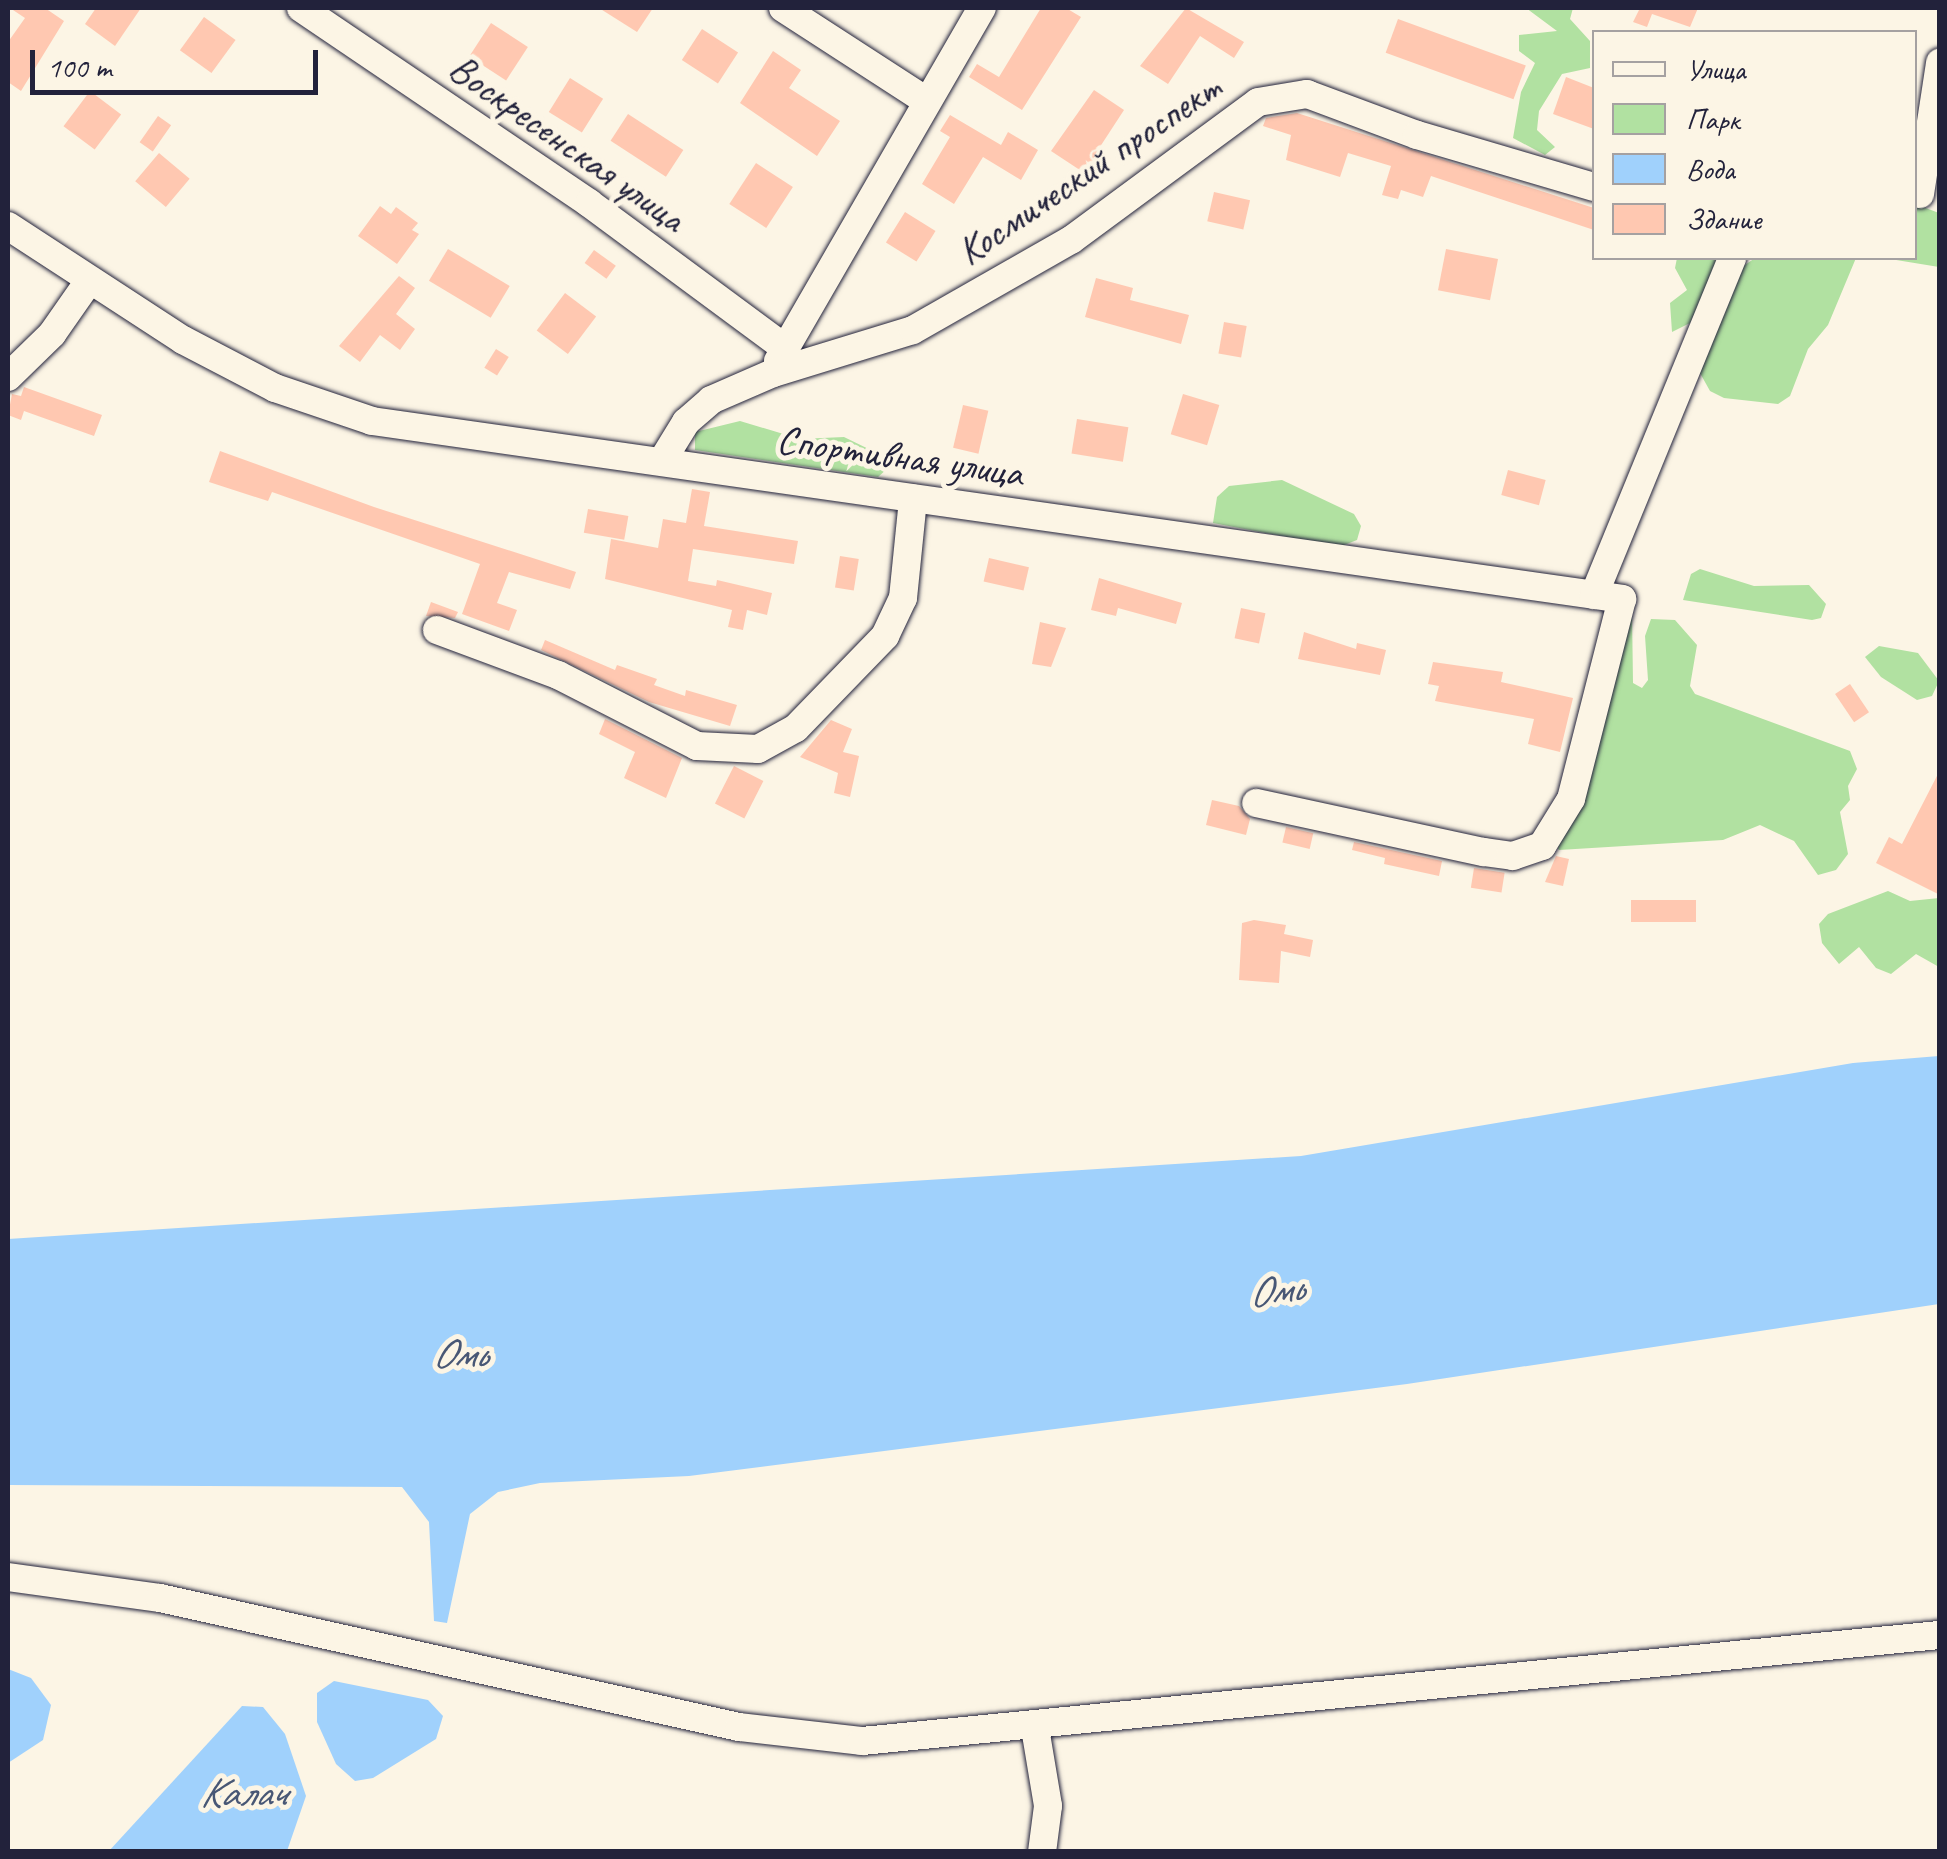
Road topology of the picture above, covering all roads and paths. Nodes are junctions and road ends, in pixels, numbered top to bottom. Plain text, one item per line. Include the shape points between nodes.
1 (301, 8) edge
2 (783, 8) edge
3 (982, 8) edge
4 (1940, 64) edge
5 (927, 102) junction
6 (1592, 186) edge
7 (1924, 195) edge
8 (8, 226) edge
9 (1731, 260) edge
10 (89, 282) junction
11 (779, 360) junction
12 (8, 377) edge
13 (662, 461) junction
14 (913, 499) junction
15 (1608, 597) junction
16 (437, 630) dead end
17 (1256, 803) dead end
18 (8, 1576) edge
19 (1940, 1634) edge
20 (1035, 1728) junction
21 (1042, 1852) edge

1 - 11 street, Воскресенская улица via 589,203
2 - 5 street
3 - 5 street
4 - 7 street
5 - 11 street
6 - 11 street, Космический проспект via 1416,135 1308,94 1258,102 1071,240 979,294 898,336
8 - 10 street, Спортивная улица
9 - 15 street
10 - 12 street via 62,324
10 - 13 street, Спортивная улица via 276,388 372,420
11 - 13 street, Космический проспект via 711,400 686,422
13 - 14 street, Спортивная улица
14 - 15 street, Спортивная улица
14 - 16 street via 903,598 885,636 796,728 758,749 697,746 558,675
15 - 17 street via 1571,799 1542,846 1514,856 1483,852
18 - 20 street via 160,1598 805,1737 862,1741
19 - 20 street
20 - 21 street via 1048,1806

